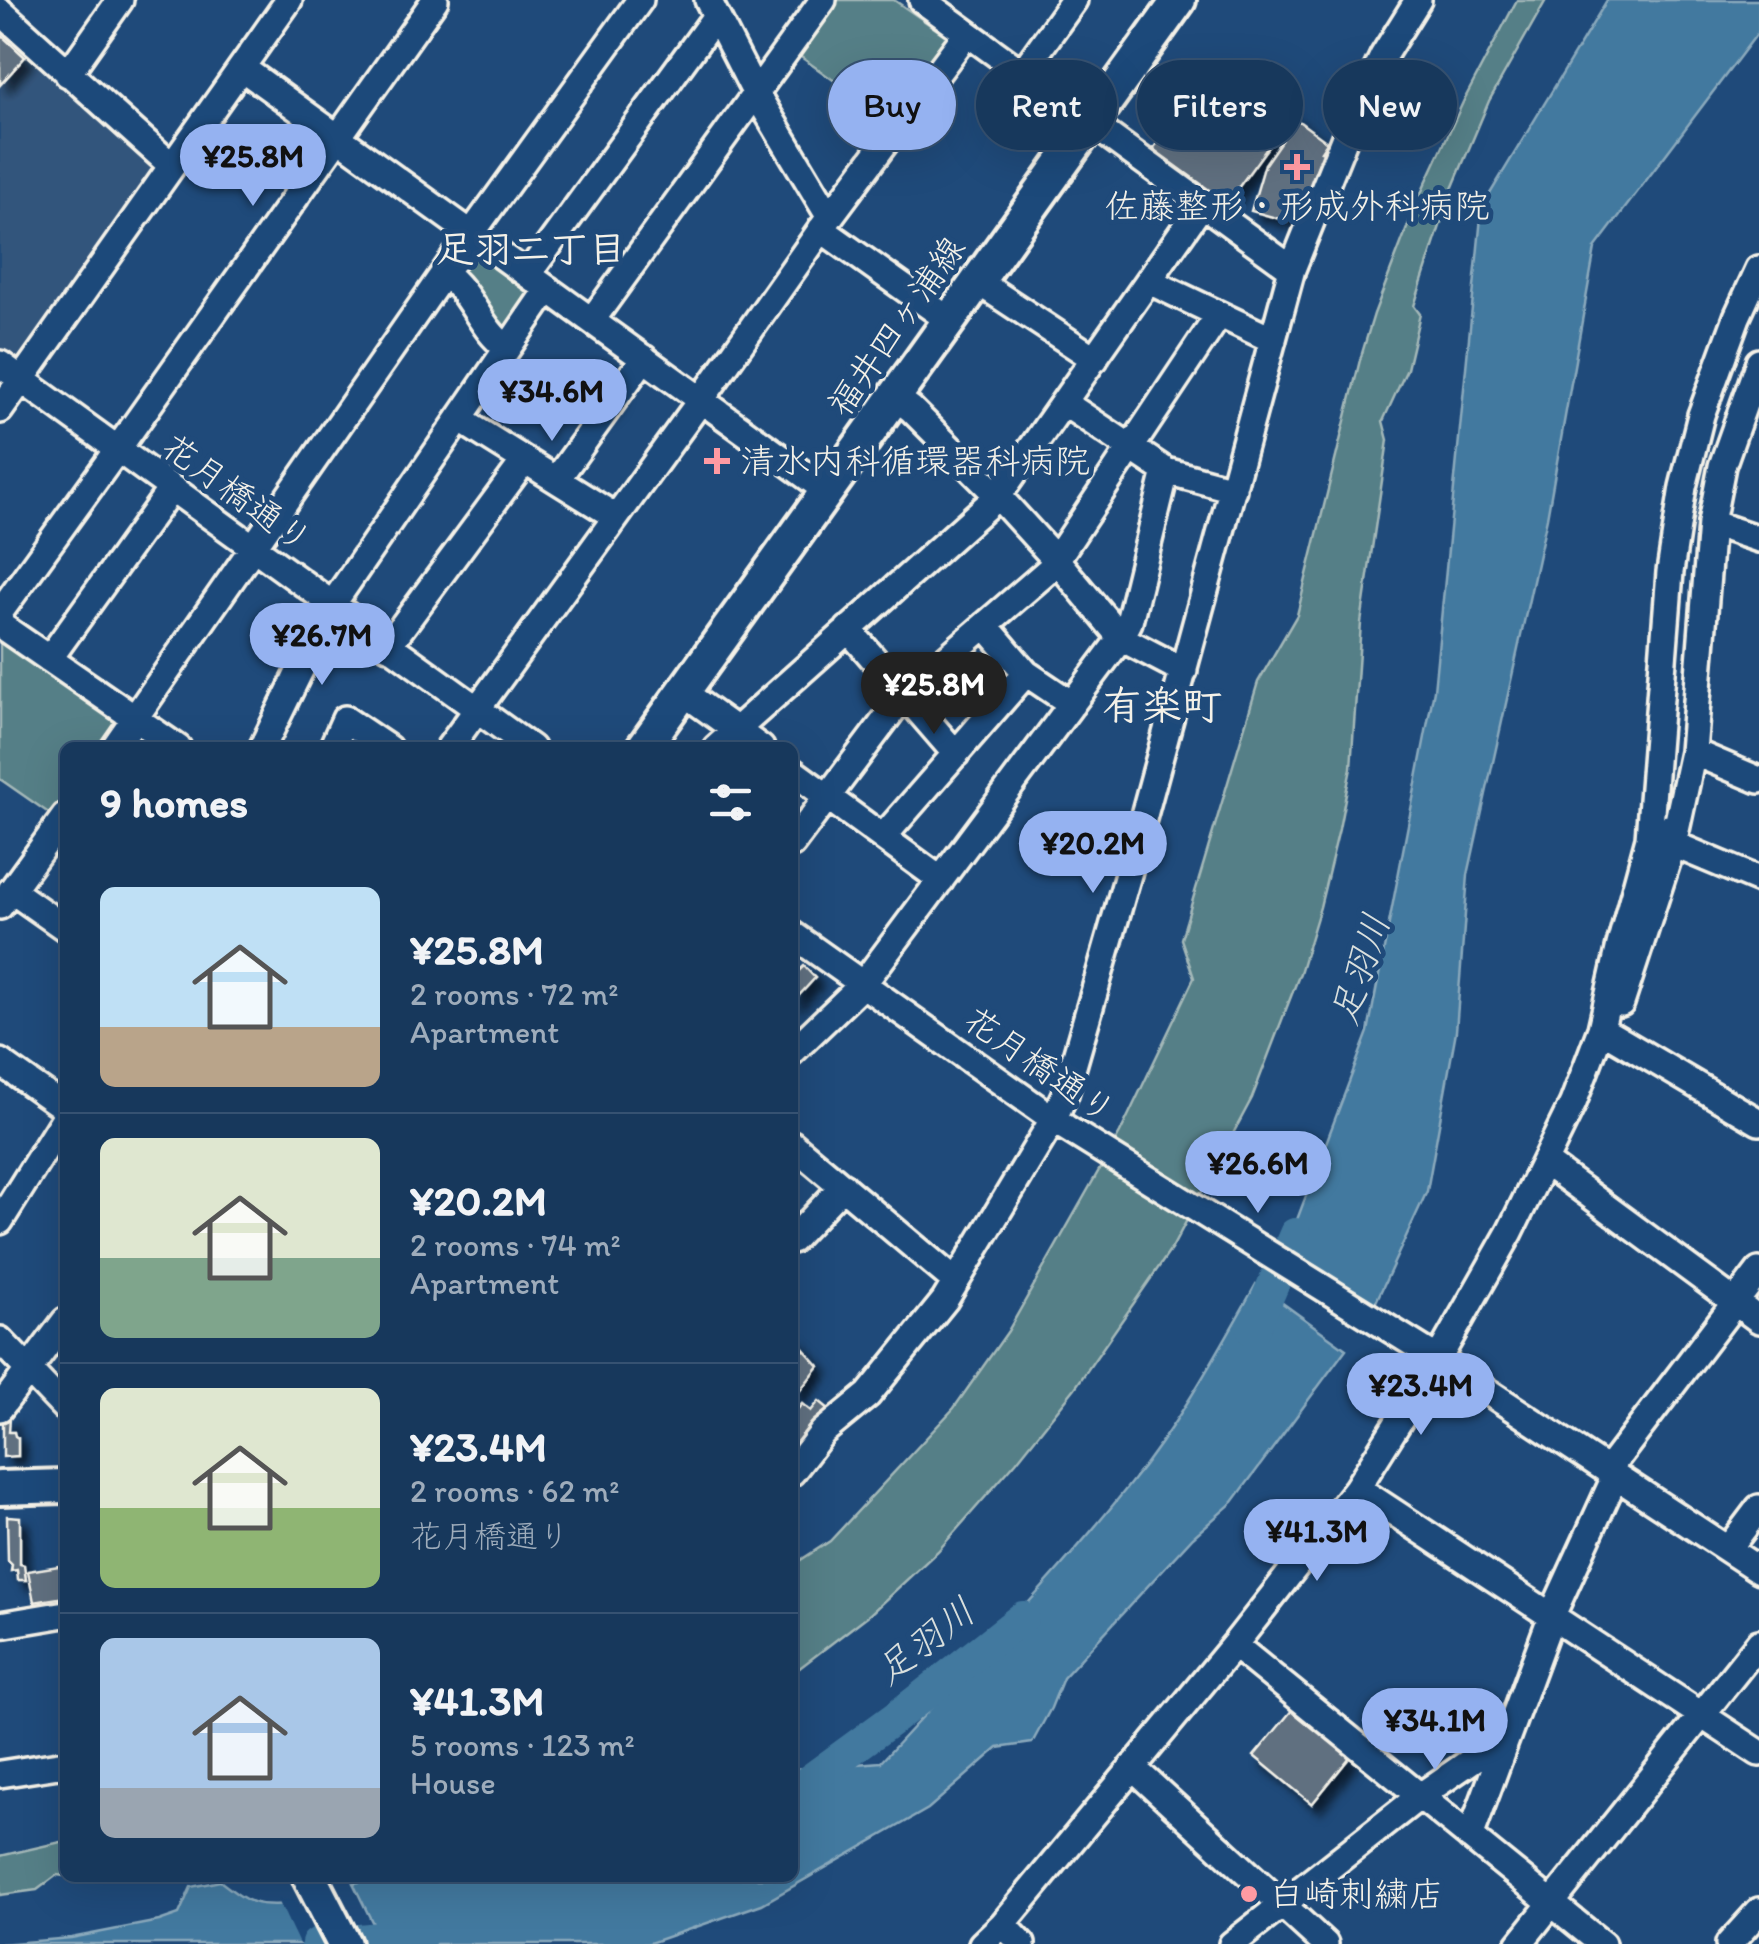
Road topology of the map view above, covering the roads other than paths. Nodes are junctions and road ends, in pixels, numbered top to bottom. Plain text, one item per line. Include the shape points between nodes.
1 (120, 0) edge
2 (289, 0) edge
3 (434, 0) edge
4 (640, 0) edge
5 (823, 0) edge
6 (922, 0) edge
7 (1179, 0) edge
8 (1418, 0) edge
9 (1065, 3) edge
10 (712, 9) edge
11 (0, 11) edge
12 (967, 33) junction
13 (1005, 60) edge
14 (1029, 60) edge
15 (242, 68) junction
16 (68, 74) junction
17 (1117, 86) edge
18 (755, 92) junction
19 (338, 137) junction
20 (1117, 143) edge
21 (1071, 150) edge
22 (172, 166) junction
23 (1202, 204) junction
24 (827, 222) junction
25 (471, 234) junction
26 (1292, 269) junction
27 (1759, 269) edge
28 (444, 273) junction
29 (977, 281) junction
30 (1149, 281) junction
31 (538, 282) junction
32 (1219, 314) junction
33 (592, 320) junction
34 (948, 320) junction
35 (1273, 340) junction
36 (506, 348) junction
37 (644, 358) junction
38 (1094, 359) junction
39 (1759, 362) edge
40 (0, 364) edge
41 (21, 381) junction
42 (895, 398) junction
43 (701, 400) junction
44 (1064, 402) junction
45 (0, 410) edge
46 (459, 418) junction
47 (1131, 447) junction
48 (117, 450) junction
49 (525, 460) junction
50 (1166, 471) junction
51 (557, 479) junction
52 (171, 489) junction
53 (1233, 489) junction
54 (827, 492) junction
55 (998, 496) junction
56 (616, 516) junction
57 (1711, 523) junction
58 (1759, 539) edge
59 (252, 548) junction
60 (1057, 561) junction
61 (332, 605) junction
62 (0, 612) edge
63 (985, 624) junction
64 (0, 625) edge
65 (848, 629) junction
66 (1121, 638) junction
67 (388, 646) junction
68 (49, 659) junction
69 (1184, 671) junction
70 (1026, 673) junction
71 (682, 692) junction
72 (904, 694) junction
73 (1072, 704) junction
74 (476, 709) junction
75 (136, 718) junction
76 (736, 730) junction
77 (118, 742) edge
78 (170, 742) edge
79 (265, 742) edge
80 (335, 742) edge
81 (379, 742) edge
82 (453, 742) edge
83 (523, 742) edge
84 (647, 742) edge
85 (723, 742) edge
86 (752, 742) edge
87 (1657, 752) junction
88 (1693, 752) junction
89 (956, 754) junction
90 (798, 775) edge
91 (1759, 780) edge
92 (827, 796) junction
93 (60, 823) edge
94 (798, 836) edge
95 (883, 837) junction
96 (1673, 844) junction
97 (941, 880) junction
98 (1759, 880) edge
99 (6, 898) edge
100 (60, 925) edge
101 (798, 938) edge
102 (863, 984) junction
103 (1606, 1032) junction
104 (798, 1046) edge
105 (0, 1062) edge
106 (60, 1104) edge
107 (1759, 1122) edge
108 (1060, 1124) junction
109 (60, 1125) edge
110 (798, 1149) edge
111 (1545, 1162) junction
112 (842, 1186) junction
113 (0, 1221) edge
114 (798, 1234) edge
115 (1759, 1271) edge
116 (956, 1282) junction
117 (1734, 1302) junction
118 (1759, 1320) edge
119 (60, 1328) edge
120 (0, 1340) edge
121 (1430, 1354) junction
122 (29, 1369) junction
123 (60, 1403) edge
124 (0, 1408) edge
125 (798, 1464) edge
126 (1611, 1474) junction
127 (60, 1486) edge
128 (0, 1488) edge
129 (1357, 1488) junction
130 (1759, 1508) edge
131 (1728, 1549) junction
132 (1759, 1570) edge
133 (60, 1615) edge
134 (1552, 1615) junction
135 (0, 1625) edge
136 (1759, 1642) edge
137 (1234, 1645) junction
138 (1702, 1717) junction
139 (1507, 1736) junction
140 (1759, 1754) edge
141 (60, 1765) edge
142 (1132, 1768) junction
143 (0, 1774) edge
144 (1420, 1796) junction
145 (1470, 1837) junction
146 (312, 1882) edge
147 (1552, 1904) junction
148 (1282, 1905) junction
149 (1759, 1911) edge
150 (1003, 1924) junction
151 (344, 1944) edge
152 (982, 1944) edge
153 (1022, 1944) edge
154 (1232, 1944) edge
155 (1325, 1944) edge
156 (1519, 1944) edge
157 (1602, 1944) edge
158 (1730, 1944) edge

1 - 16 street
2 - 15 street
3 - 19 street
4 - 25 street
5 - 18 street
6 - 12 street
7 - 17 main road, 福井四ヶ浦線
8 - 26 street via 1347,132
9 - 14 street
10 - 18 street
10 - 31 street
11 - 16 street
12 - 13 street
12 - 24 street
15 - 19 street
15 - 22 street
16 - 22 street
18 - 24 street
18 - 33 street
19 - 25 street
19 - 48 street
20 - 23 street
21 - 29 main road, 福井四ヶ浦線
22 - 41 street
23 - 26 street
23 - 30 street
24 - 34 street
24 - 43 street
25 - 28 street
25 - 31 street
26 - 35 street
27 - 87 street via 1701,415 1683,487
28 - 36 street via 460,284
28 - 59 street
29 - 34 main road, 福井四ヶ浦線
29 - 38 street
30 - 32 street
30 - 38 street
31 - 33 street
31 - 36 street
32 - 35 street
32 - 47 street
33 - 37 street
34 - 42 main road, 福井四ヶ浦線
35 - 53 street
36 - 46 street
37 - 43 street
37 - 51 street
38 - 44 street
39 - 57 street via 1722,466
40 - 41 street, 花月橋通り
41 - 45 street
41 - 48 street, 花月橋通り
42 - 54 main road, 福井四ヶ浦線
42 - 55 street
43 - 54 street
43 - 56 street
44 - 47 street
44 - 55 street
46 - 49 street
46 - 61 street
47 - 50 street
47 - 60 street
48 - 52 street, 花月橋通り
48 - 62 street
49 - 51 street
49 - 67 street
50 - 53 street
50 - 66 street
51 - 56 street
52 - 59 street, 花月橋通り
52 - 68 street
53 - 69 street
54 - 71 main road, 福井四ヶ浦線
55 - 60 street
55 - 65 street
56 - 74 street
57 - 58 street
57 - 88 street
59 - 61 street, 花月橋通り
59 - 75 street
60 - 63 street
60 - 66 street
61 - 67 street, 花月橋通り
61 - 79 street
63 - 70 street
63 - 72 street
64 - 68 street
65 - 72 street
65 - 76 street
66 - 69 street
66 - 73 street
67 - 74 street, 花月橋通り
68 - 75 street
69 - 108 street
70 - 73 street
70 - 89 street
71 - 76 street
71 - 84 main road, 福井四ヶ浦線
72 - 89 street
72 - 92 street
73 - 97 street
74 - 82 street
74 - 83 street, 花月橋通り
75 - 77 street
75 - 78 street
76 - 85 street
76 - 86 street
80 - 81 street via 346,719
87 - 96 street via 1671,777 1667,826
87 - 103 street via 1649,838 1620,944
88 - 91 street
88 - 96 street
89 - 95 street
90 - 92 street
92 - 94 street
92 - 95 street
93 - 99 street
95 - 97 street
96 - 98 street
96 - 103 street
97 - 102 street
99 - 100 street
101 - 102 street, 花月橋通り
102 - 104 street
102 - 108 street, 花月橋通り
103 - 107 street
103 - 111 street
105 - 106 street
108 - 116 street
108 - 121 street, 花月橋通り
109 - 113 street
110 - 112 street
111 - 117 street
111 - 121 street via 1510,1232
112 - 114 street
112 - 116 street
115 - 117 street
116 - 125 street via 868,1395 823,1432
117 - 118 street
117 - 126 street
119 - 122 street
120 - 122 street
121 - 126 street, 花月橋通り
121 - 129 street
122 - 123 street
122 - 124 street
126 - 131 street, 花月橋通り
126 - 134 street
127 - 128 main road
129 - 134 street
129 - 137 street
130 - 131 street
131 - 132 street, 花月橋通り
133 - 135 street
134 - 138 street
134 - 139 street
136 - 138 street
137 - 142 street
137 - 144 street
138 - 140 street
138 - 147 street
139 - 144 street
139 - 145 street
141 - 143 street
142 - 148 street
142 - 150 street
144 - 145 street
144 - 148 street
145 - 147 street
146 - 151 main road
147 - 156 street
147 - 157 street
148 - 154 street
148 - 155 street
149 - 158 street
150 - 152 street
150 - 153 street

